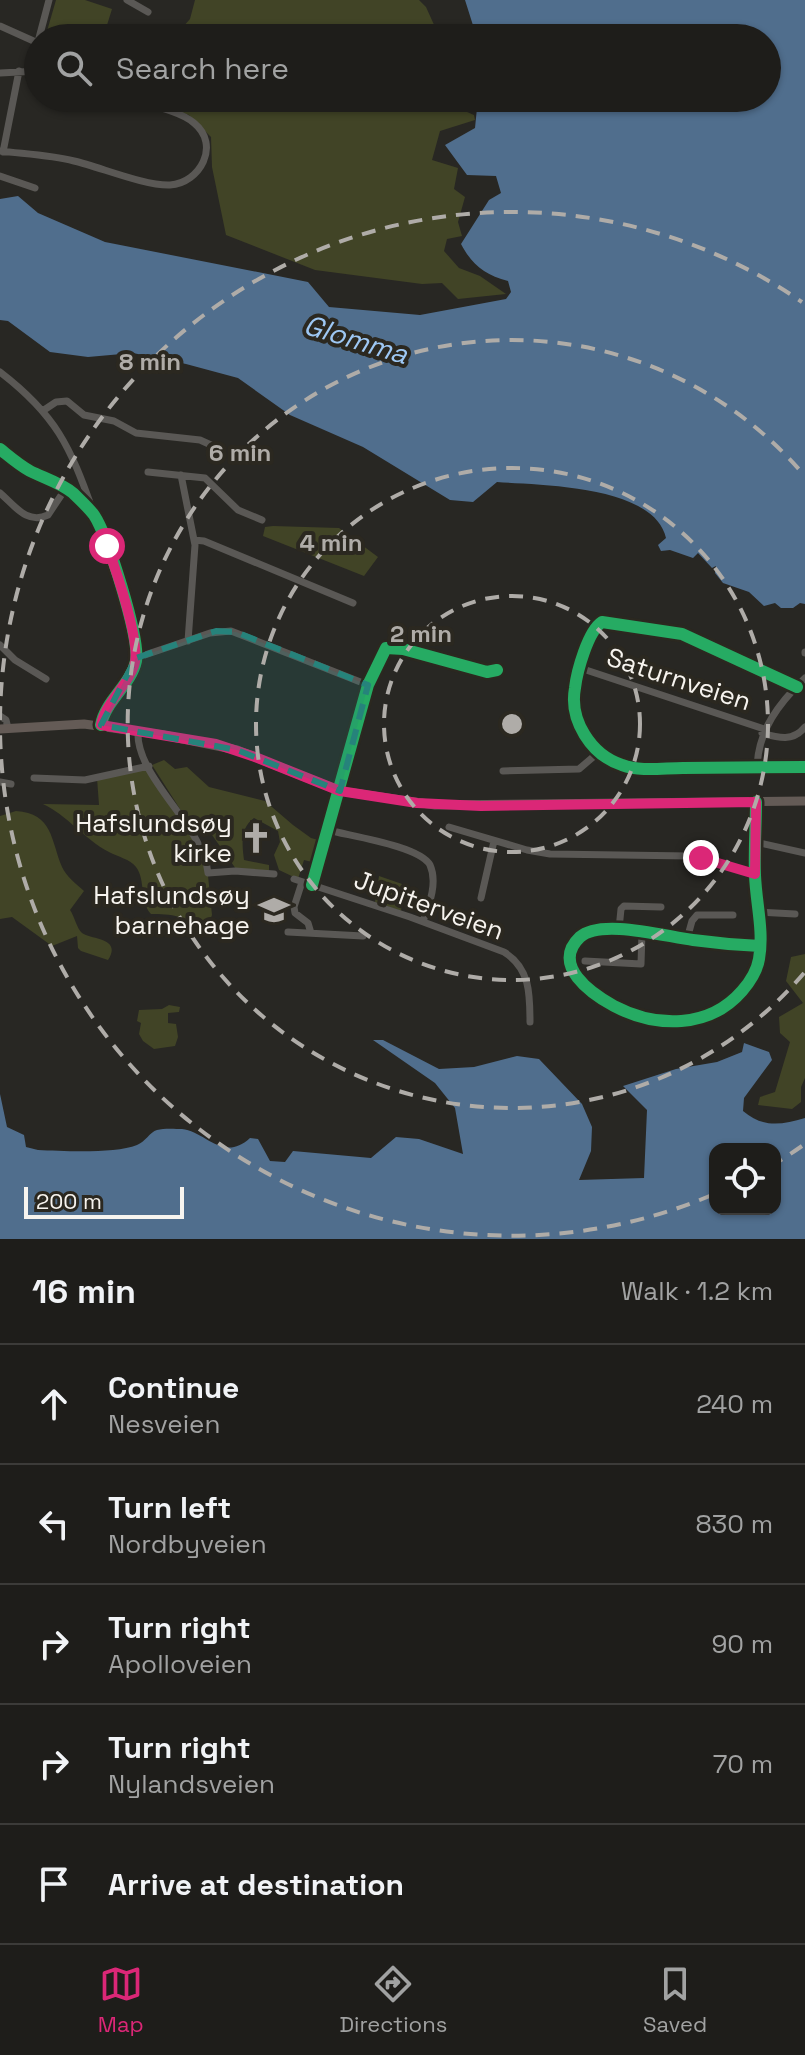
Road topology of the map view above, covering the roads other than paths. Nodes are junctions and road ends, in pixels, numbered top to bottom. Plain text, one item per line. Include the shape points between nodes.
1 (48, 0) edge
2 (127, 0) edge
3 (148, 12) dead end
4 (42, 24) edge
5 (0, 26) edge
6 (24, 35) edge
7 (19, 71) junction
8 (24, 71) edge
9 (0, 73) edge
10 (170, 112) edge
11 (2, 151) edge
12 (0, 176) edge
13 (35, 188) dead end
14 (0, 372) edge
15 (44, 410) junction
16 (0, 449) edge
17 (222, 450) dead end
18 (148, 472) dead end
19 (181, 475) junction
20 (84, 486) junction
21 (69, 490) junction
22 (0, 493) edge
23 (95, 517) junction
24 (262, 520) dead end
25 (194, 540) junction
26 (353, 603) dead end
27 (188, 641) junction
28 (0, 645) edge
29 (136, 658) junction
30 (580, 668) junction
31 (497, 670) dead end
32 (805, 678) edge
33 (46, 679) dead end
34 (368, 685) junction
35 (797, 687) junction
36 (0, 716) edge
37 (101, 725) junction
38 (805, 727) edge
39 (4, 728) edge
40 (138, 731) junction
41 (763, 731) junction
42 (599, 752) junction
43 (149, 766) junction
44 (805, 767) edge
45 (757, 768) junction
46 (503, 771) dead end
47 (34, 778) dead end
48 (0, 782) edge
49 (11, 784) dead end
50 (340, 791) junction
51 (805, 801) edge
52 (756, 802) junction
53 (449, 827) dead end
54 (328, 830) junction
55 (494, 841) junction
56 (755, 842) junction
57 (805, 853) edge
58 (274, 874) dead end
59 (755, 874) junction
60 (312, 885) junction
61 (481, 898) dead end
62 (661, 907) dead end
63 (759, 912) junction
64 (795, 914) dead end
65 (733, 915) dead end
66 (423, 921) junction
67 (619, 929) junction
68 (288, 932) dead end
69 (642, 932) junction
70 (311, 933) junction
71 (363, 936) dead end
72 (687, 939) junction
73 (760, 946) junction
74 (585, 961) dead end
75 (530, 1022) dead end

1 - 4 street
2 - 3 street
5 - 6 street
7 - 8 street
7 - 9 street
7 - 11 street
10 - 11 street via 197,125 207,150 203,165 181,183 163,185 66,159
12 - 13 street
14 - 15 street
15 - 17 street via 67,401 84,415 114,421 136,433 198,440
15 - 20 street
16 - 21 street
18 - 19 street
19 - 24 street via 208,479 238,510
19 - 25 street
20 - 21 street
20 - 23 street
21 - 22 street via 48,515 36,519 25,516
21 - 23 street
23 - 29 street via 125,602
25 - 26 street
25 - 27 street
27 - 29 street
27 - 34 street via 231,631
28 - 33 street
29 - 37 street
30 - 35 street via 597,624 604,622 682,634
30 - 41 street, Saturnveien
30 - 42 street via 576,713
31 - 34 street via 386,648
32 - 35 street
34 - 50 street
35 - 41 street
36 - 39 street via 6,720
37 - 39 main road
37 - 40 main road
38 - 41 street, Saturnveien via 790,738
40 - 43 street
40 - 50 main road via 237,750
41 - 45 street
42 - 45 street via 636,768
42 - 46 street via 579,769
43 - 47 street via 85,780
43 - 58 street via 204,852 208,873
44 - 45 street
48 - 49 street
50 - 52 main road via 465,806
50 - 54 street
51 - 52 main road
52 - 56 street
53 - 55 street
54 - 60 street
54 - 66 street via 423,857 433,882
55 - 59 street via 557,855 690,856
55 - 61 street
56 - 57 street
56 - 59 street
59 - 63 street
60 - 66 street, Jupiterveien
60 - 70 street, Jupiterveien via 298,880 294,907
62 - 67 street via 624,906
63 - 64 street
63 - 73 street
65 - 72 street via 697,915
66 - 75 street, Jupiterveien via 514,958 529,990
67 - 69 street
67 - 73 street via 580,937 572,957 575,976 613,1006 662,1022 696,1020 726,1007 749,982
68 - 70 street
69 - 72 street
69 - 74 street via 641,964
70 - 71 street
72 - 73 street

